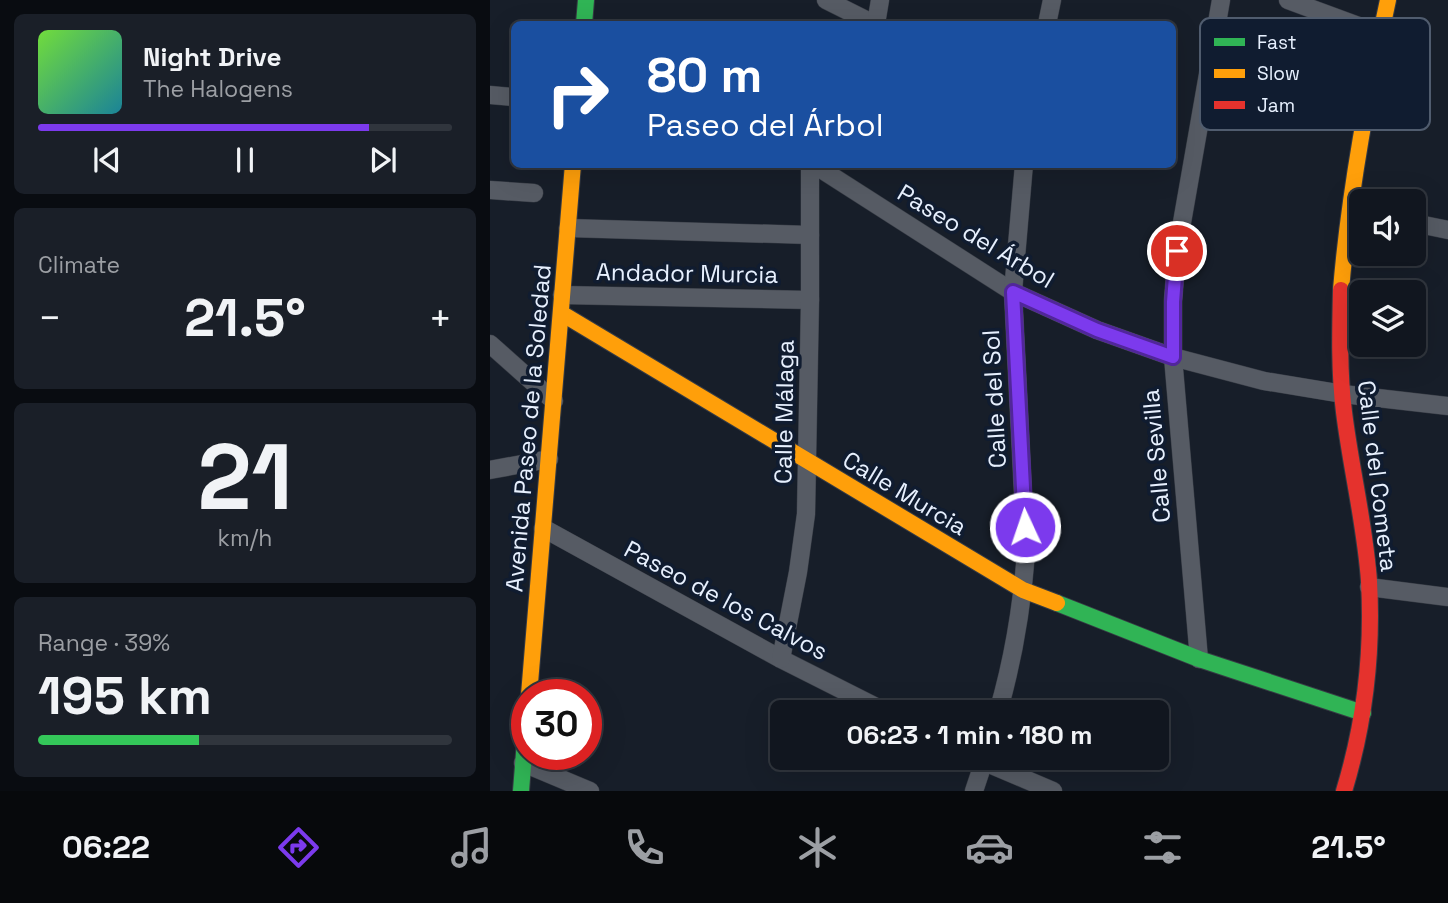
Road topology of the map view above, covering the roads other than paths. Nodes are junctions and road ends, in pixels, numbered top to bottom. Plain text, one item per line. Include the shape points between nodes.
1 (586, 0) edge
2 (825, 0) edge
3 (880, 0) edge
4 (1052, 0) edge
5 (1221, 0) edge
6 (1288, 0) edge
7 (1388, 0) edge
8 (1218, 18) edge
9 (1337, 18) edge
10 (1384, 18) edge
11 (585, 21) edge
12 (869, 21) edge
13 (876, 21) edge
14 (1048, 21) edge
15 (490, 95) edge
16 (511, 97) edge
17 (1200, 120) edge
18 (1366, 130) edge
19 (573, 168) edge
20 (812, 168) edge
21 (818, 168) edge
22 (1024, 168) edge
23 (1358, 189) edge
24 (490, 190) edge
25 (534, 193) dead end
26 (1426, 225) edge
27 (568, 228) junction
28 (1448, 230) edge
29 (810, 235) junction
30 (1349, 246) edge
31 (1013, 292) junction
32 (562, 295) junction
33 (810, 300) junction
34 (561, 313) junction
35 (490, 344) edge
36 (1173, 357) junction
37 (1343, 394) junction
38 (554, 401) junction
39 (1448, 407) edge
40 (549, 459) junction
41 (808, 461) junction
42 (490, 470) edge
43 (543, 528) junction
44 (1369, 587) junction
45 (1023, 590) junction
46 (1448, 597) edge
47 (780, 659) junction
48 (1199, 659) junction
49 (529, 679) edge
50 (862, 700) edge
51 (1002, 700) edge
52 (1363, 713) junction
53 (522, 770) edge
54 (541, 770) edge
55 (979, 770) edge
56 (1006, 770) edge
57 (521, 791) edge
58 (590, 791) edge
59 (974, 791) edge
60 (1053, 791) edge
61 (1345, 791) edge

1 - 11 street
2 - 12 street
3 - 13 street
4 - 14 street
5 - 8 street, Calle Sevilla
6 - 9 street
7 - 10 street, Calle del Cometa
15 - 16 street
17 - 36 street, Calle Sevilla via 1177,251
18 - 23 street, Calle del Cometa
19 - 27 street, Avenida Paseo de la Soledad
20 - 29 street, Calle Málaga
21 - 31 street, Paseo del Árbol
22 - 31 street, Calle del Sol
24 - 25 street
26 - 28 street
27 - 29 street
27 - 32 street, Avenida Paseo de la Soledad
29 - 33 street, Calle Málaga
30 - 37 street, Calle del Cometa via 1341,297
31 - 36 street, Paseo del Árbol via 1097,330
31 - 45 street, Calle del Sol via 1026,553
32 - 33 street, Andador Murcia
32 - 34 street, Avenida Paseo de la Soledad
33 - 41 street, Calle Málaga
34 - 38 street, Avenida Paseo de la Soledad
34 - 41 street, Calle Murcia
35 - 38 street
36 - 37 street, Paseo del Árbol via 1264,381
36 - 48 street, Calle Sevilla
37 - 39 street, Paseo del Árbol
37 - 44 street, Calle del Cometa
38 - 40 street, Avenida Paseo de la Soledad
40 - 42 street
40 - 43 street, Avenida Paseo de la Soledad
41 - 45 street, Calle Murcia
41 - 47 street, Calle Málaga via 798,572
43 - 47 street, Paseo de los Calvos
43 - 49 street, Avenida Paseo de la Soledad
44 - 46 street
44 - 52 street, Calle del Cometa via 1370,652
45 - 48 street, Calle Murcia
45 - 51 street, Calle del Sol
47 - 50 street, Paseo de los Calvos
48 - 52 street, Calle Murcia
52 - 61 street, Calle del Cometa
53 - 57 street
54 - 58 street
55 - 59 street
56 - 60 street

